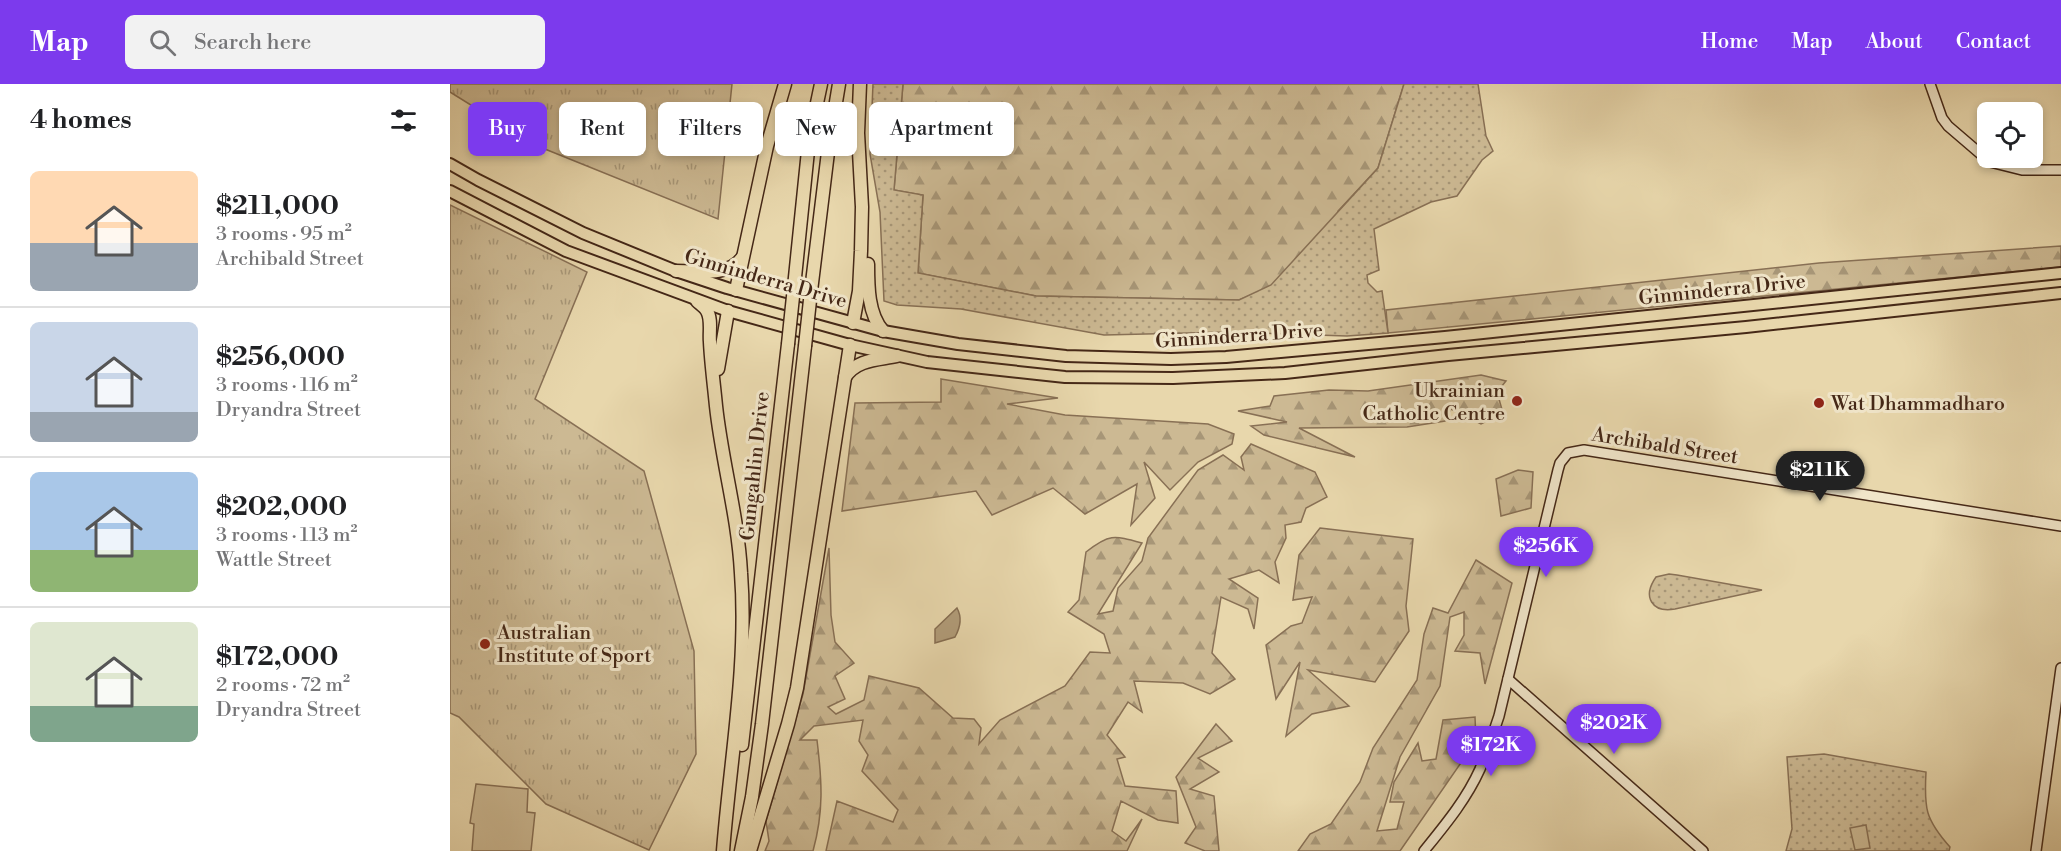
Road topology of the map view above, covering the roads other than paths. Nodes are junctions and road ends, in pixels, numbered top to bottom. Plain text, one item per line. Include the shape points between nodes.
1 (785, 84) edge
2 (820, 84) edge
3 (839, 84) edge
4 (860, 84) edge
5 (1930, 84) edge
6 (450, 164) edge
7 (2061, 170) edge
8 (450, 191) edge
9 (862, 207) junction
10 (743, 256) junction
11 (676, 271) junction
12 (2061, 273) edge
13 (735, 290) junction
14 (2061, 293) edge
15 (697, 301) junction
16 (728, 311) junction
17 (854, 323) junction
18 (883, 331) junction
19 (850, 345) junction
20 (897, 356) junction
21 (844, 378) junction
22 (715, 394) junction
23 (2061, 526) edge
24 (2061, 668) edge
25 (1508, 679) junction
26 (723, 851) edge
27 (741, 851) edge
28 (750, 851) edge
29 (1424, 851) edge
30 (1703, 851) edge
31 (2036, 851) edge

1 - 10 highway
2 - 26 highway, Gungahlin Drive, bridge via 809,141 740,759
3 - 27 highway, Gungahlin Drive, bridge via 760,736
4 - 9 highway
5 - 7 street via 1948,126 1990,162 2022,170
6 - 11 main road, Ginninderra Drive via 583,233
8 - 15 main road, Ginninderra Drive via 566,251
9 - 17 highway via 861,274
9 - 18 highway via 867,224 872,312
10 - 11 highway via 729,268
10 - 13 highway
11 - 13 main road, Ginninderra Drive
12 - 18 main road, Ginninderra Drive via 1226,357 1066,356
13 - 16 main road
13 - 17 main road, Ginninderra Drive
14 - 20 main road, Ginninderra Drive via 1226,377 1065,376
15 - 16 main road, Ginninderra Drive
15 - 22 highway via 709,318
16 - 19 main road, Ginninderra Drive
16 - 22 highway
17 - 18 main road, Ginninderra Drive
17 - 19 main road
19 - 20 main road, Ginninderra Drive
19 - 21 highway
20 - 21 highway via 859,363
21 - 28 highway via 797,688
22 - 26 highway via 742,574 733,760
23 - 25 street, Archibald Street via 1584,450 1568,453 1558,470
24 - 31 street
25 - 29 street via 1479,770 1460,804
25 - 30 street

